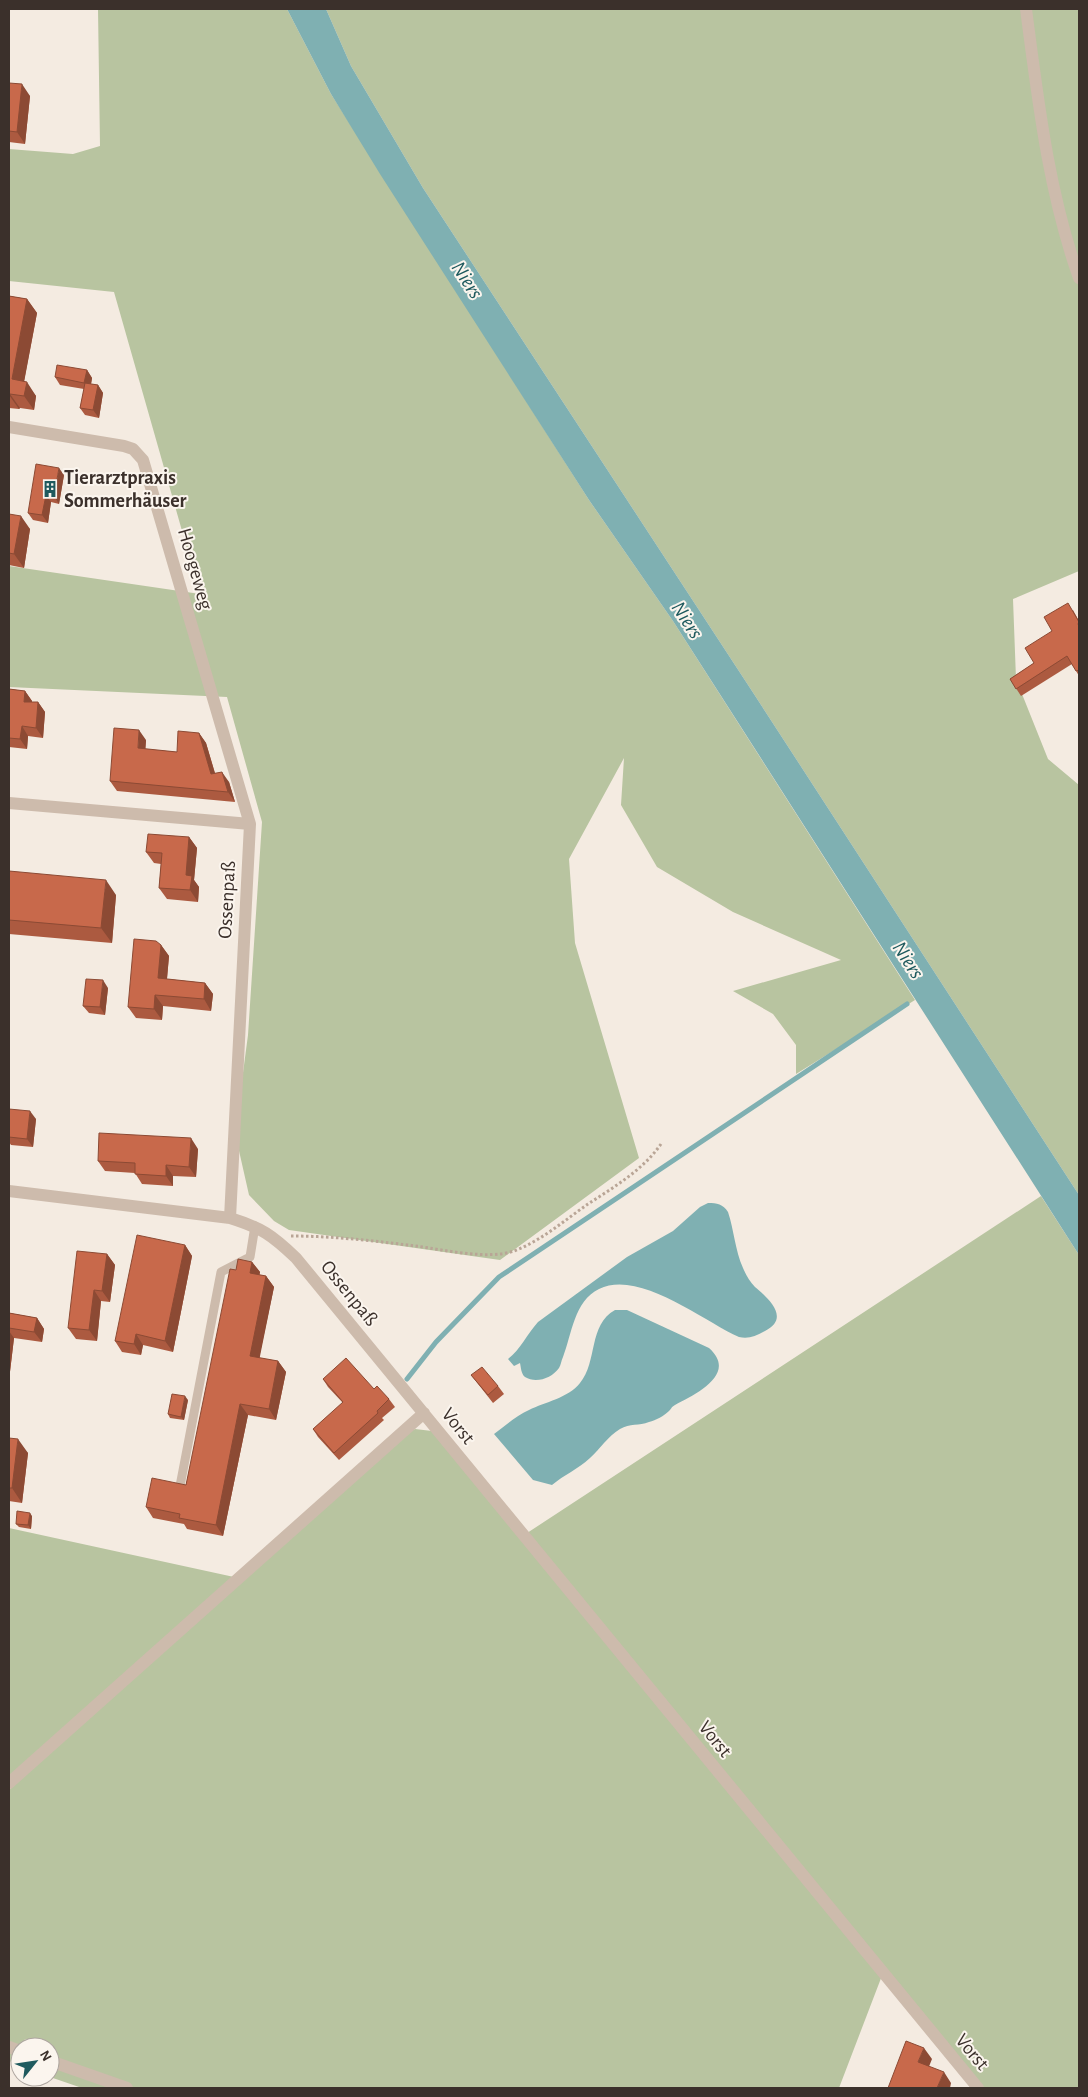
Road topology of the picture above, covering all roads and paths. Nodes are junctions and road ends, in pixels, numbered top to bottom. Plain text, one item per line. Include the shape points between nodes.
1 (1026, 9) edge
2 (1079, 278) edge
3 (9, 427) edge
4 (9, 803) edge
5 (250, 824) junction
6 (660, 1144) dead end
7 (9, 1191) edge
8 (230, 1218) junction
9 (255, 1226) junction
10 (272, 1236) junction
11 (424, 1414) junction
12 (180, 1486) edge
13 (9, 1784) edge
14 (60, 2065) edge
15 (127, 2088) edge
16 (978, 2088) edge

1 - 2 street via 1046,153 1066,240
3 - 5 street, Hoogeweg via 124,446 143,460
4 - 5 street
5 - 8 street, Ossenpaß
6 - 10 path via 640,1167 611,1189 526,1246 505,1253 476,1254 392,1243
7 - 8 street, Ossenpaß
8 - 9 street, Ossenpaß
9 - 10 street, Ossenpaß
9 - 12 lane via 250,1257 221,1272
10 - 11 street, Ossenpaß via 296,1258
11 - 13 street
11 - 16 street, Vorst
14 - 15 street

